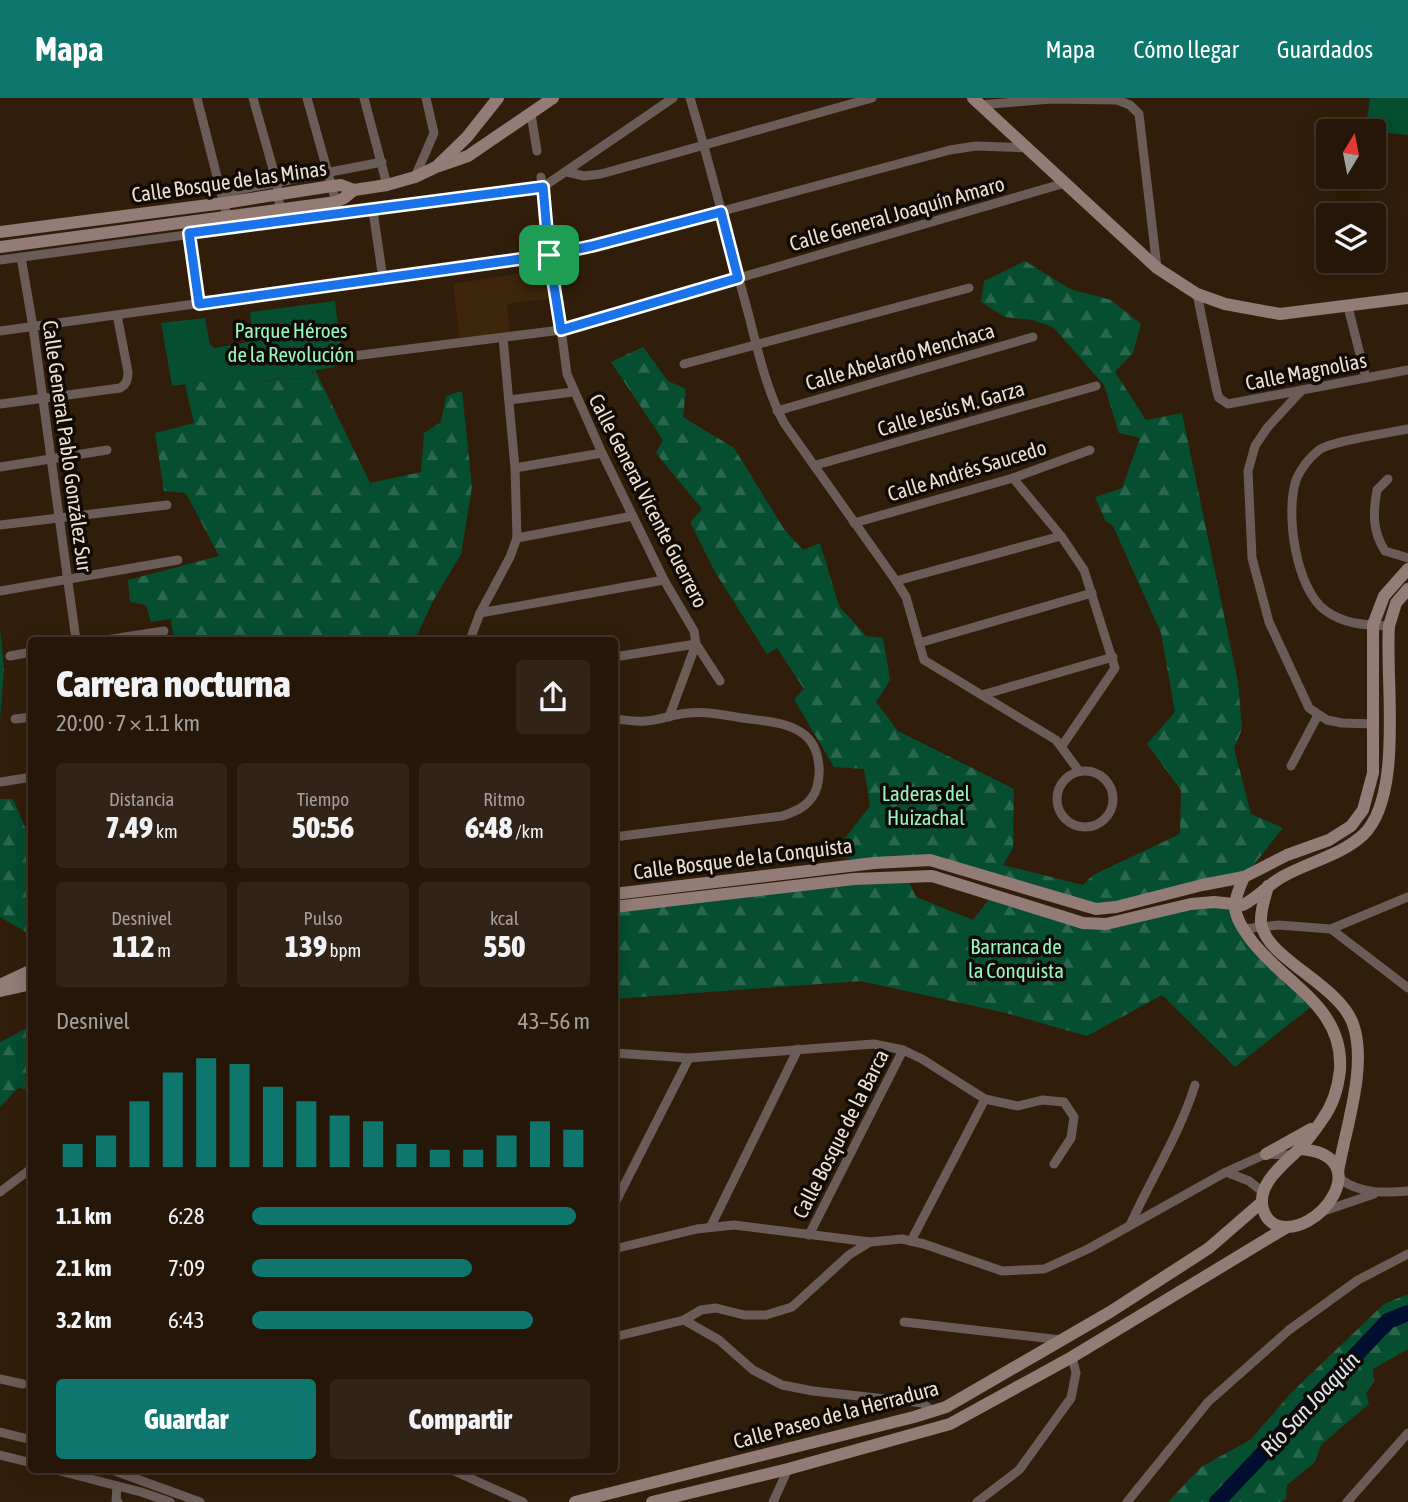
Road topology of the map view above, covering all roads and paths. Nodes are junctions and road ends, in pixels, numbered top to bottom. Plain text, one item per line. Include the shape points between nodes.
1 (197, 98) edge
2 (253, 98) edge
3 (307, 98) edge
4 (364, 98) edge
5 (426, 98) edge
6 (498, 98) edge
7 (553, 98) edge
8 (673, 98) edge
9 (690, 98) edge
10 (870, 98) edge
11 (977, 101) edge
12 (531, 114) junction
13 (705, 144) junction
14 (1028, 148) junction
15 (537, 151) dead end
16 (382, 162) junction
17 (436, 167) junction
18 (567, 172) junction
19 (328, 173) junction
20 (415, 177) junction
21 (541, 177) dead end
22 (1065, 183) junction
23 (387, 184) junction
24 (332, 186) junction
25 (543, 187) junction
26 (278, 189) junction
27 (354, 190) junction
28 (336, 202) junction
29 (225, 204) junction
30 (280, 210) junction
31 (373, 211) junction
32 (721, 212) junction
33 (0, 232) edge
34 (189, 233) junction
35 (0, 247) edge
36 (549, 255) junction
37 (20, 257) junction
38 (0, 260) edge
39 (1157, 268) junction
40 (738, 278) junction
41 (383, 279) junction
42 (969, 288) dead end
43 (1197, 294) junction
44 (1408, 298) edge
45 (199, 304) junction
46 (1348, 307) junction
47 (117, 315) junction
48 (33, 327) junction
49 (561, 330) junction
50 (0, 331) edge
51 (1033, 337) dead end
52 (503, 338) junction
53 (757, 346) junction
54 (354, 356) dead end
55 (684, 364) dead end
56 (1408, 370) edge
57 (1366, 378) junction
58 (1096, 386) dead end
59 (1302, 390) junction
60 (573, 392) junction
61 (42, 399) junction
62 (509, 400) junction
63 (0, 404) edge
64 (777, 411) junction
65 (1408, 429) edge
66 (107, 450) dead end
67 (1090, 450) dead end
68 (601, 453) junction
69 (52, 460) junction
70 (816, 466) junction
71 (0, 467) edge
72 (515, 468) junction
73 (1013, 478) junction
74 (1388, 479) dead end
75 (167, 505) dead end
76 (633, 516) junction
77 (60, 519) junction
78 (854, 523) junction
79 (0, 525) edge
80 (1060, 536) junction
81 (517, 538) junction
82 (1408, 558) edge
83 (178, 560) dead end
84 (1408, 569) edge
85 (68, 580) junction
86 (664, 580) junction
87 (896, 581) junction
88 (1408, 589) edge
89 (0, 591) edge
90 (1092, 593) junction
91 (480, 613) junction
92 (1373, 625) junction
93 (1389, 626) junction
94 (164, 631) dead end
95 (76, 637) edge
96 (125, 637) edge
97 (471, 637) edge
98 (919, 643) junction
99 (696, 644) junction
100 (28, 653) edge
101 (10, 656) dead end
102 (618, 656) edge
103 (1113, 657) junction
104 (720, 681) dead end
105 (982, 695) junction
106 (1318, 715) junction
107 (28, 717) edge
108 (669, 717) junction
109 (15, 719) dead end
110 (618, 719) edge
111 (1374, 724) junction
112 (1062, 746) junction
113 (1291, 766) dead end
114 (1079, 771) junction
115 (28, 778) edge
116 (0, 782) edge
117 (618, 836) edge
118 (1244, 877) junction
119 (1213, 883) junction
120 (1268, 886) junction
121 (618, 894) edge
122 (1408, 897) edge
123 (1214, 902) junction
124 (1235, 905) junction
125 (618, 907) edge
126 (1261, 926) junction
127 (1243, 929) junction
128 (1331, 929) junction
129 (28, 972) edge
130 (0, 985) edge
131 (28, 985) edge
132 (1408, 988) edge
133 (0, 991) edge
134 (798, 1049) junction
135 (904, 1050) junction
136 (618, 1053) edge
137 (689, 1058) junction
138 (1195, 1085) dead end
139 (985, 1099) junction
140 (1327, 1112) junction
141 (1348, 1120) junction
142 (1318, 1126) junction
143 (1295, 1152) junction
144 (1266, 1154) junction
145 (1054, 1164) dead end
146 (28, 1171) edge
147 (1226, 1172) junction
148 (1339, 1176) junction
149 (1408, 1191) edge
150 (0, 1192) edge
151 (1376, 1193) junction
152 (618, 1197) edge
153 (1263, 1198) junction
154 (1320, 1213) junction
155 (1131, 1223) junction
156 (711, 1226) junction
157 (1287, 1227) junction
158 (809, 1235) junction
159 (911, 1241) junction
160 (870, 1242) junction
161 (618, 1246) edge
162 (1408, 1254) edge
163 (1110, 1312) junction
164 (684, 1320) junction
165 (904, 1322) dead end
166 (618, 1336) edge
167 (1064, 1340) junction
168 (1072, 1357) junction
169 (0, 1379) edge
170 (23, 1384) dead end
171 (932, 1412) junction
172 (0, 1432) edge
173 (1408, 1433) edge
174 (28, 1439) edge
175 (0, 1455) edge
176 (28, 1462) edge
177 (788, 1469) junction
178 (67, 1473) edge
179 (119, 1473) edge
180 (459, 1473) edge
181 (117, 1486) junction
182 (181, 1499) edge
183 (669, 1499) edge
184 (521, 1501) edge
185 (118, 1502) edge
186 (170, 1502) edge
187 (200, 1502) edge
188 (575, 1502) edge
189 (652, 1502) edge
190 (773, 1502) edge
191 (977, 1502) edge
192 (1127, 1502) edge
193 (1347, 1502) edge

1 - 29 street
2 - 26 street
3 - 19 street
4 - 16 street
5 - 20 street via 434,132
6 - 17 main road
7 - 12 main road
8 - 18 street
9 - 13 street
10 - 13 street
11 - 14 main road
11 - 39 street via 1117,100 1130,105 1139,114
12 - 15 street
12 - 17 main road via 468,156
13 - 18 street via 601,174
13 - 32 street
14 - 22 main road
14 - 32 street via 950,150
16 - 19 street
16 - 23 street
17 - 20 main road
18 - 25 street
19 - 24 street
19 - 26 street
20 - 23 main road
21 - 25 street, Calle General Vicente Guerrero
22 - 39 main road
22 - 40 street, Calle General Joaquín Amaro
23 - 27 main road
24 - 26 main road, Calle Bosque de las Minas
24 - 27 main road, Calle Bosque de las Minas
24 - 28 street
25 - 31 street
25 - 36 street, Calle General Vicente Guerrero
26 - 29 main road, Calle Bosque de las Minas
26 - 30 street
27 - 28 main road, Calle Bosque de las Minas
28 - 30 main road, Calle Bosque de las Minas
29 - 30 main road, Calle Bosque de las Minas
29 - 33 main road, Calle Bosque de las Minas
29 - 35 main road, Calle Bosque de las Minas
31 - 34 street
31 - 41 street
32 - 36 street
32 - 40 street
34 - 37 street
34 - 45 street
36 - 41 street
36 - 49 street, Calle General Vicente Guerrero
37 - 38 street
37 - 48 street, Calle General Pablo González Sur
39 - 43 main road
40 - 49 street, Calle General Joaquín Amaro
40 - 53 street
41 - 45 street
42 - 53 street
43 - 46 main road via 1280,314
43 - 59 street, Calle Magnolias via 1219,398 1228,404
44 - 46 main road
45 - 47 street
46 - 57 street
47 - 48 street
47 - 61 street via 128,372 120,388
48 - 50 street
48 - 61 street, Calle General Pablo González Sur
49 - 52 street, Calle General Joaquín Amaro
49 - 60 street, Calle General Vicente Guerrero
51 - 64 street, Calle Abelardo Menchaca
52 - 54 street, Calle General Joaquín Amaro
52 - 62 street
53 - 55 street
53 - 64 street
56 - 57 street, Calle Magnolias
57 - 59 street, Calle Magnolias
58 - 70 street, Calle Jesús M. Garza
59 - 106 street via 1255,446 1248,471 1252,558 1269,622 1303,697
60 - 62 street
60 - 68 street, Calle General Vicente Guerrero
61 - 63 street
61 - 69 street, Calle General Pablo González Sur
62 - 72 street
64 - 70 street
65 - 92 street via 1322,447 1306,462 1293,498 1298,559 1313,598 1340,619
66 - 69 street
67 - 73 street, Calle Andrés Saucedo
68 - 72 street
68 - 76 street, Calle General Vicente Guerrero
69 - 71 street
69 - 77 street, Calle General Pablo González Sur
70 - 78 street
72 - 81 street
73 - 78 street, Calle Andrés Saucedo
73 - 80 street
74 - 82 street via 1377,489 1374,522 1378,540 1385,551
75 - 77 street
76 - 81 street
76 - 86 street, Calle General Vicente Guerrero
77 - 79 street
77 - 85 street, Calle General Pablo González Sur
78 - 87 street
80 - 87 street
80 - 90 street via 1084,569
81 - 91 street
83 - 85 street
84 - 92 main road via 1384,596
85 - 89 street
85 - 95 street, Calle General Pablo González Sur
86 - 91 street
86 - 99 street, Calle General Vicente Guerrero via 694,631
87 - 98 street
88 - 93 main road via 1396,603
90 - 98 street
90 - 103 street
91 - 97 street
92 - 93 street
92 - 111 main road, Calle Bosque de la Conquista
93 - 120 main road via 1388,775 1376,818 1345,848
94 - 96 street
98 - 105 street via 924,660
99 - 102 street
99 - 104 street, Calle General Vicente Guerrero
99 - 108 street
100 - 101 street
103 - 105 street
103 - 112 street via 1115,668
105 - 112 street
106 - 111 street via 1342,723
106 - 113 street
107 - 109 street
108 - 110 street
108 - 117 street via 706,712 797,729 816,750 820,765 816,790 798,811 782,816
111 - 118 main road, Calle Bosque de la Conquista via 1370,791 1351,826 1329,841
112 - 114 street
114 - 114 street via 1065,779 1057,793 1058,810 1068,822 1083,828 1099,825 1110,813 1114,797 1108,782 1095,772
115 - 116 street
118 - 119 main road, Calle Bosque de la Conquista
118 - 124 main road
119 - 121 main road, Calle Bosque de la Conquista via 1096,909 930,860
119 - 123 main road
120 - 124 main road via 1250,902
120 - 126 main road
122 - 128 street
123 - 124 main road, Calle Bosque de la Conquista
123 - 125 main road, Calle Bosque de la Conquista via 1106,924 1083,923 932,876 906,876
124 - 127 main road
126 - 127 street
126 - 128 street
126 - 141 main road via 1271,943 1342,1003 1353,1024 1357,1068
127 - 140 main road via 1316,1003 1332,1026 1339,1044 1340,1071
128 - 132 street
129 - 130 main road
131 - 133 main road
134 - 135 street via 874,1044
134 - 137 street
134 - 156 street
135 - 139 street
135 - 158 street, Calle Bosque de la Barca
136 - 137 street
137 - 152 street
138 - 155 street
139 - 145 street via 1018,1106 1042,1100 1064,1102 1074,1117 1071,1138
139 - 159 street
140 - 141 main road
140 - 142 main road
141 - 148 main road
142 - 143 main road
142 - 144 main road
143 - 144 street
143 - 148 main road via 1330,1158
143 - 153 main road via 1277,1169
144 - 147 street
146 - 150 street
147 - 153 street via 1249,1181
147 - 155 street
148 - 151 street via 1352,1188
148 - 154 main road via 1336,1194
149 - 151 street
151 - 154 street
153 - 157 main road via 1270,1221
153 - 163 main road, Calle Paseo de la Herradura via 1209,1248
154 - 157 main road
155 - 159 street via 1088,1250 1044,1269 1002,1271
156 - 158 street
156 - 161 street
157 - 168 main road, Calle Paseo de la Herradura
158 - 160 street
159 - 160 street
160 - 164 street via 792,1307 766,1315 716,1308
162 - 192 street via 1358,1280 1289,1330 1208,1402
163 - 167 main road, Calle Paseo de la Herradura
163 - 168 main road
164 - 166 street
164 - 171 street via 719,1340 753,1370 782,1385 923,1403
165 - 167 street
167 - 171 main road, Calle Paseo de la Herradura
168 - 177 main road, Calle Paseo de la Herradura via 950,1424
168 - 191 street via 1076,1373 1071,1398 1019,1471
169 - 170 street
171 - 188 main road, Calle Paseo de la Herradura
172 - 174 street
173 - 193 street
175 - 176 street
177 - 183 main road, Calle Paseo de la Herradura
177 - 190 street
178 - 181 street
179 - 182 street
180 - 184 street
181 - 185 street
181 - 186 street
182 - 187 street
183 - 189 main road, Calle Paseo de la Herradura

